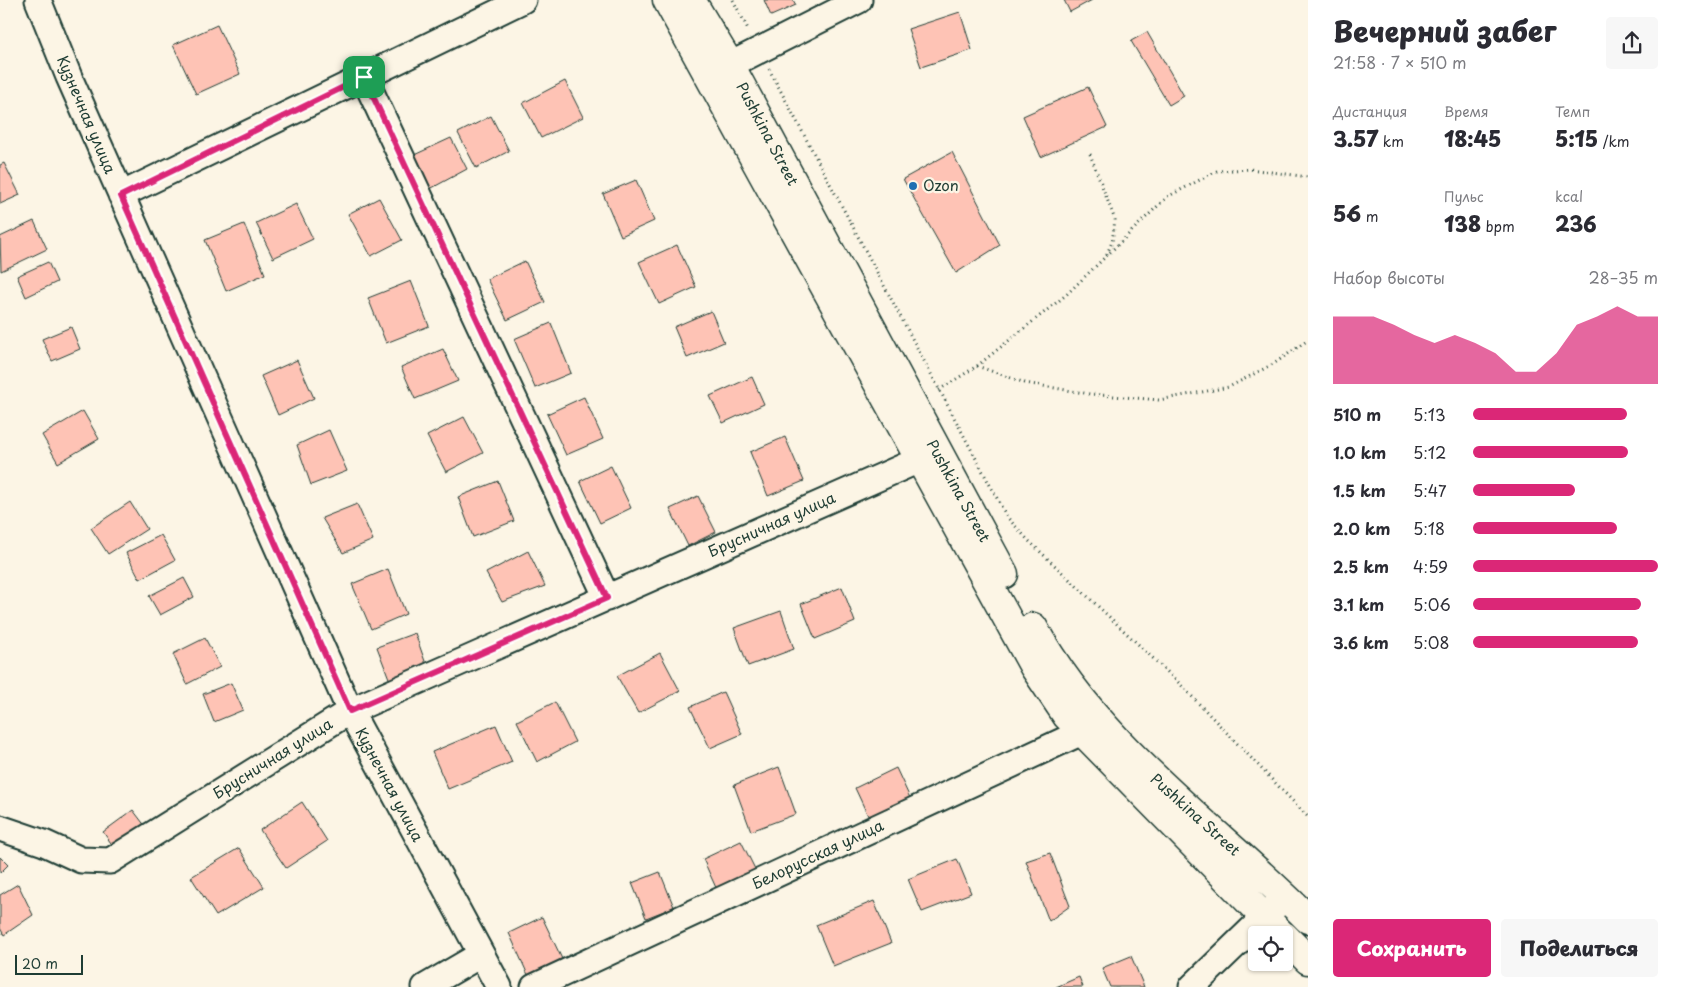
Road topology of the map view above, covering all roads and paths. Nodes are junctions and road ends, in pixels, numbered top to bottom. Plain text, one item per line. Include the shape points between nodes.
1 (38, 0) edge
2 (523, 0) edge
3 (667, 0) edge
4 (691, 0) edge
5 (733, 0) edge
6 (859, 0) edge
7 (759, 50) junction
8 (730, 65) junction
9 (364, 77) junction
10 (1090, 154) dead end
11 (1308, 177) edge
12 (121, 196) junction
13 (1106, 256) junction
14 (1308, 340) edge
15 (977, 366) junction
16 (940, 390) junction
17 (917, 415) junction
18 (928, 456) junction
19 (607, 598) junction
20 (350, 711) junction
21 (1093, 727) junction
22 (1308, 817) edge
23 (0, 828) edge
24 (1286, 897) junction
25 (1308, 920) edge
26 (1273, 926) edge
27 (1278, 926) edge
28 (1293, 945) edge
29 (1248, 949) edge
30 (480, 955) junction
31 (1308, 960) edge
32 (425, 987) edge
33 (499, 987) edge
34 (534, 987) edge
35 (1192, 987) edge

1 - 12 street, Кузнечная улица
2 - 9 street
3 - 18 street
4 - 8 street, Pushkina Street
5 - 7 path
6 - 7 street
7 - 8 street
7 - 16 path
8 - 17 street, Pushkina Street
9 - 12 street
9 - 19 street
10 - 13 path via 1115,220
11 - 13 path via 1250,169 1217,171 1168,197
12 - 20 street, Кузнечная улица
13 - 15 path via 1066,296
14 - 15 path via 1276,363 1229,387 1159,400 1090,394 1025,383
15 - 16 path
16 - 17 path
16 - 22 path via 1007,517 1178,682
17 - 18 street, Pushkina Street
18 - 19 street, Брусничная улица
18 - 21 street, Pushkina Street
19 - 20 street, Брусничная улица
20 - 23 street, Брусничная улица via 110,861 80,860
20 - 30 street, Кузнечная улица
21 - 24 street, Pushkina Street
21 - 26 street
21 - 34 street, Белорусская улица
24 - 25 street, Pushkina Street
24 - 27 street
28 - 31 street
29 - 35 street
30 - 32 street
30 - 33 street, Кузнечная улица

